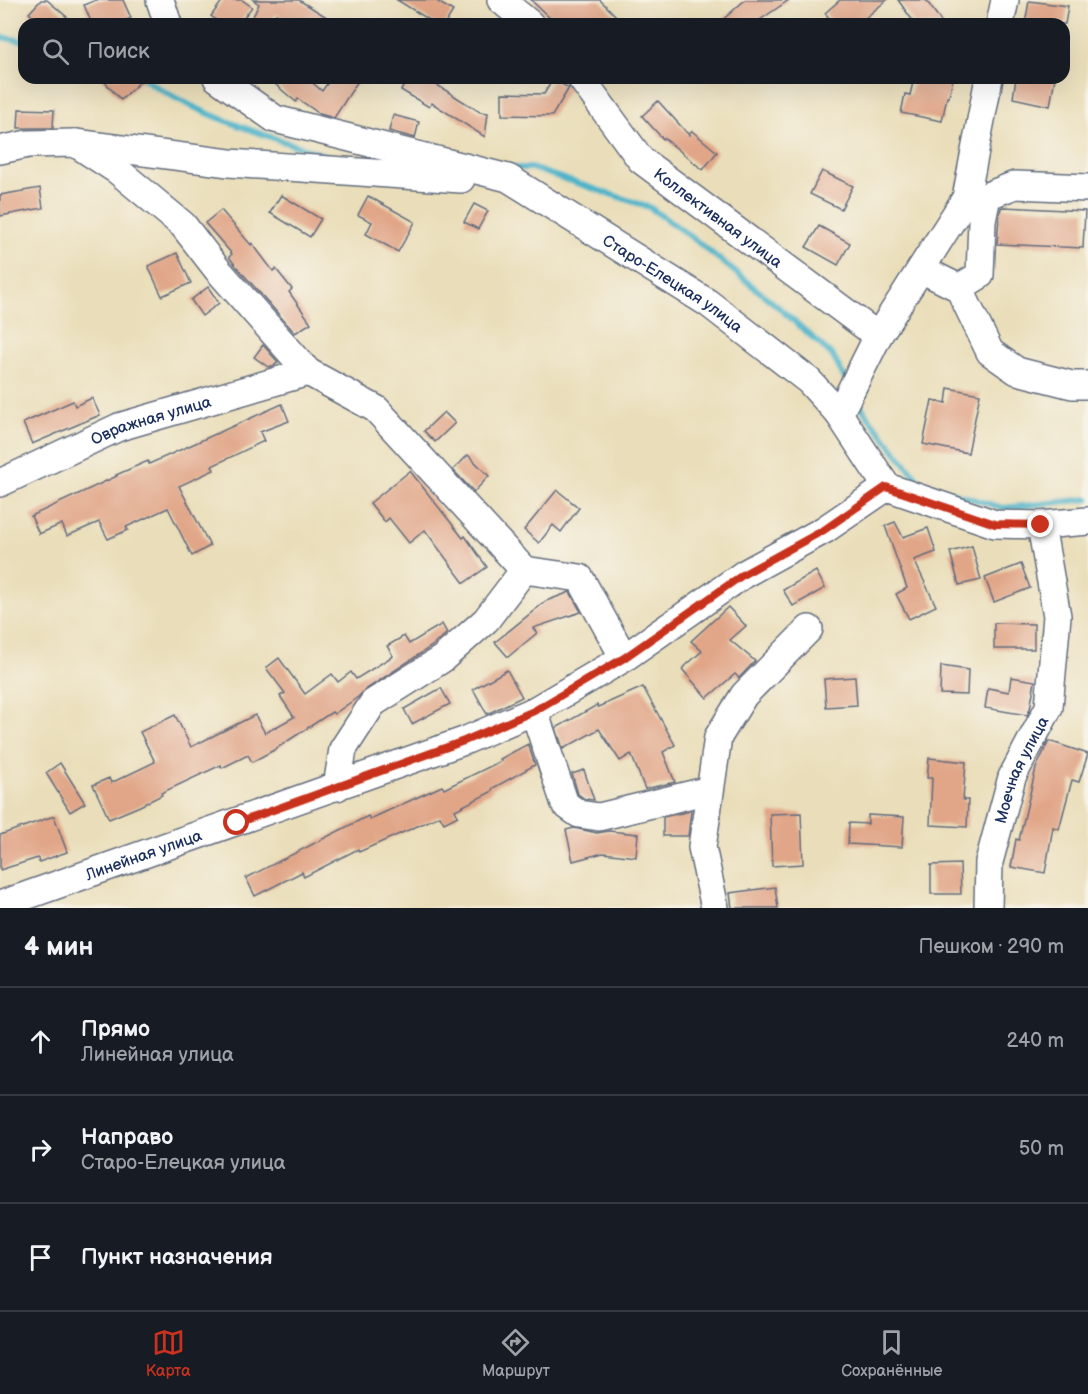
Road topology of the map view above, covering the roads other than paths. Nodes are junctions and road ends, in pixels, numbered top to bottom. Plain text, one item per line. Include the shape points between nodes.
1 (160, 0) edge
2 (501, 0) edge
3 (1005, 0) edge
4 (166, 18) edge
5 (523, 18) edge
6 (1001, 18) edge
7 (225, 84) edge
8 (585, 84) edge
9 (988, 84) edge
10 (75, 143) junction
11 (0, 150) edge
12 (508, 178) junction
13 (1088, 188) edge
14 (921, 269) junction
15 (959, 288) junction
16 (878, 336) junction
17 (308, 372) junction
18 (1088, 385) edge
19 (839, 414) junction
20 (0, 483) edge
21 (886, 487) junction
22 (1088, 521) edge
23 (1041, 525) junction
24 (524, 570) junction
25 (809, 629) dead end
26 (624, 658) junction
27 (534, 711) junction
28 (337, 787) junction
29 (709, 790) junction
30 (5, 905) edge
31 (715, 908) edge
32 (988, 908) edge

1 - 4 street
2 - 5 street
3 - 6 street
7 - 12 street, Старо-Елецкая улица via 275,119
8 - 16 street, Коллективная улица via 641,160
9 - 14 street via 966,198
10 - 11 street via 28,144
10 - 12 street via 229,164 456,179
10 - 17 street via 118,171 183,225
12 - 19 street, Старо-Елецкая улица via 708,303 809,381
13 - 15 street via 1015,184 987,196 980,274
14 - 15 street
14 - 16 street
15 - 18 street via 990,352 1017,371 1072,385
16 - 19 street
17 - 20 street, Овражная улица via 119,427
17 - 24 street via 376,409
19 - 21 street, Старо-Елецкая улица
21 - 23 street via 995,524
21 - 26 street, Линейная улица via 824,530 744,574
22 - 23 street
23 - 32 street, Моечная улица via 1057,616 1049,707 1012,777 989,862
24 - 26 street via 580,579
24 - 28 street via 486,620 441,659 373,703 344,749
25 - 29 street via 744,695 718,737
26 - 27 street, Линейная улица
27 - 28 street, Линейная улица
27 - 29 street via 565,804 579,814 599,817
28 - 30 street, Линейная улица
29 - 31 street via 702,847

